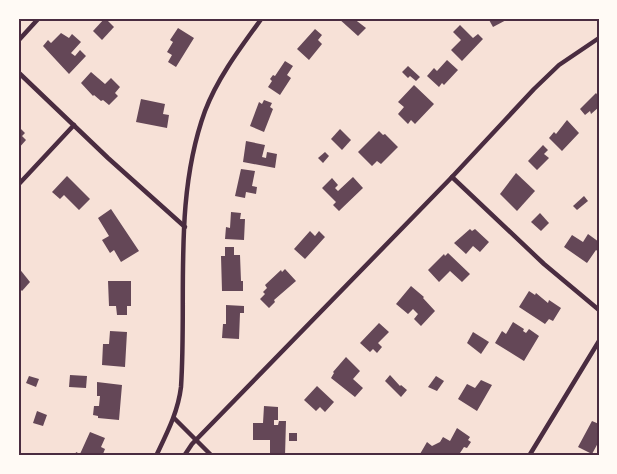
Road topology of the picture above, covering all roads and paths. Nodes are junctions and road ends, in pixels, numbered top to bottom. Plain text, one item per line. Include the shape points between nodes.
1 (39, 18) edge
2 (262, 18) edge
3 (599, 38) edge
4 (18, 41) edge
5 (18, 72) edge
6 (74, 125) junction
7 (452, 177) junction
8 (18, 185) edge
9 (185, 227) junction
10 (599, 310) edge
11 (599, 341) edge
12 (174, 418) junction
13 (197, 440) junction
14 (156, 456) edge
15 (184, 456) edge
16 (212, 456) edge
17 (529, 456) edge

1 - 4 street
2 - 9 street via 225,72 206,109 187,183
3 - 7 street via 534,89
5 - 6 street
6 - 8 street
6 - 9 street
7 - 10 street
7 - 13 street
9 - 12 street via 183,346 180,395
11 - 17 street
12 - 13 street
12 - 14 street
13 - 15 street
13 - 16 street

